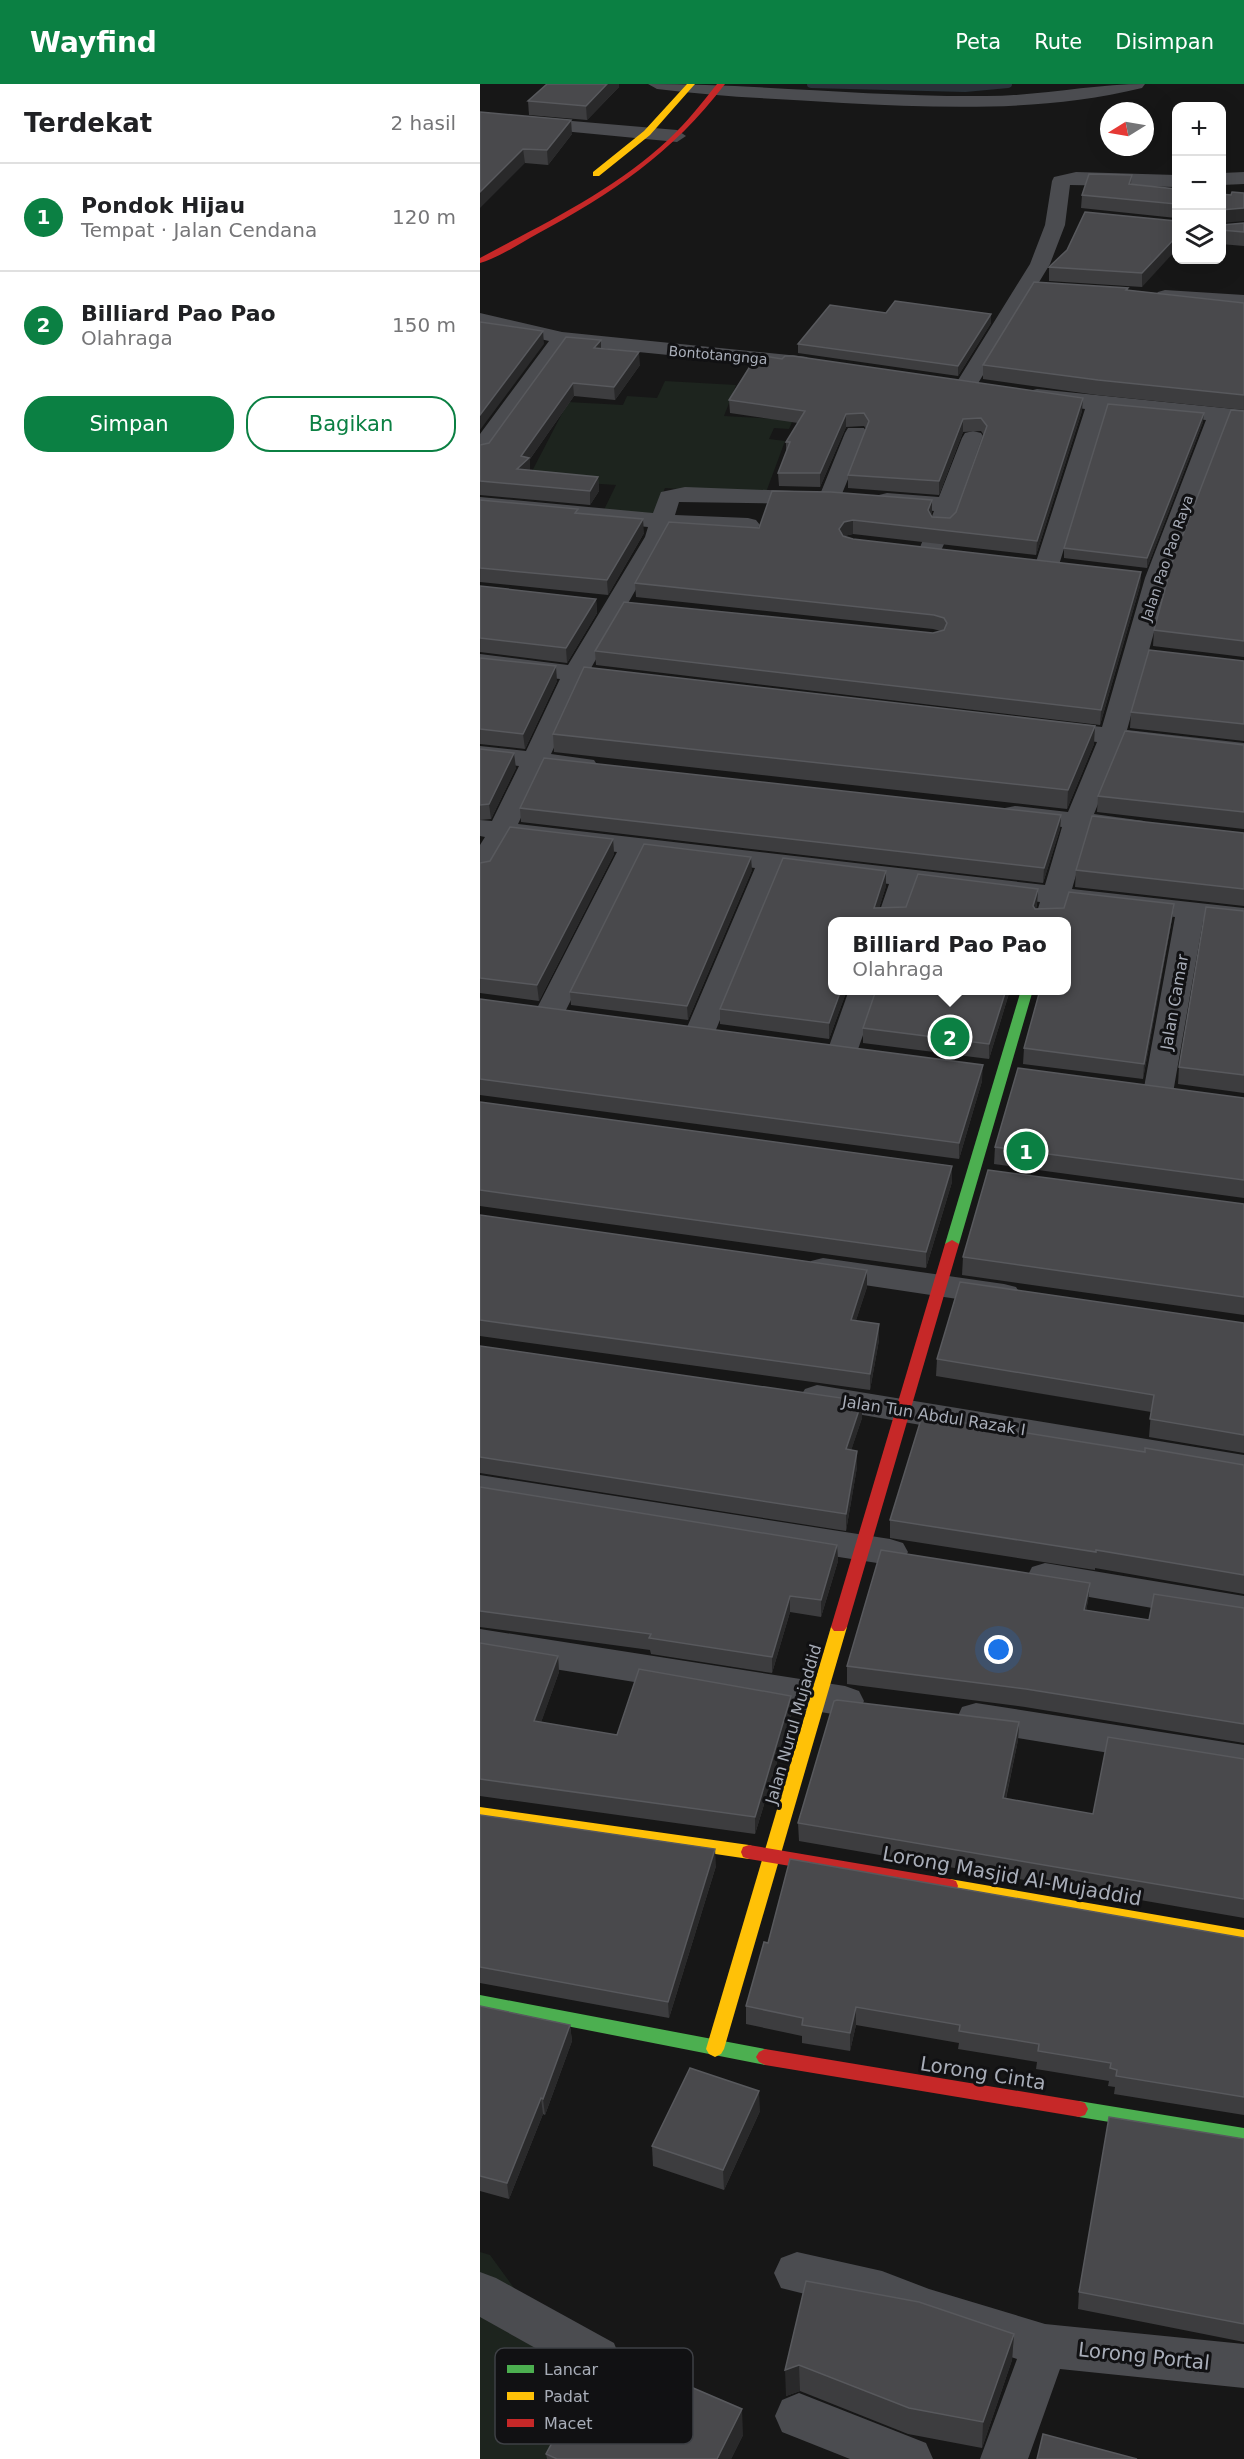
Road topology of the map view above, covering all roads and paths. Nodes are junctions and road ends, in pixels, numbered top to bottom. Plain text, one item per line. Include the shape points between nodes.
1 (657, 84) edge
2 (1136, 84) edge
3 (690, 86) edge
4 (719, 87) edge
5 (480, 118) edge
6 (646, 132) junction
7 (677, 136) junction
8 (1244, 178) edge
9 (1226, 179) edge
10 (585, 180) dead end
11 (1172, 181) edge
12 (1055, 214) junction
13 (1078, 216) dead end
14 (480, 261) edge
15 (1028, 288) junction
16 (1051, 289) edge
17 (1141, 295) edge
18 (1244, 301) edge
19 (480, 319) edge
20 (562, 338) junction
21 (816, 364) edge
22 (943, 382) edge
23 (966, 385) junction
24 (988, 388) edge
25 (1021, 393) edge
26 (1097, 404) junction
27 (1219, 416) junction
28 (1244, 417) edge
29 (856, 433) dead end
30 (973, 438) dead end
31 (480, 450) edge
32 (851, 498) junction
33 (480, 504) edge
34 (950, 505) junction
35 (664, 521) junction
36 (748, 525) edge
37 (931, 551) edge
38 (1047, 564) edge
39 (480, 662) edge
40 (575, 674) junction
41 (645, 682) edge
42 (1030, 727) edge
43 (1112, 737) junction
44 (1243, 747) edge
45 (480, 754) edge
46 (534, 760) junction
47 (605, 768) edge
48 (996, 812) edge
49 (1078, 821) junction
50 (491, 829) edge
51 (1161, 830) edge
52 (634, 845) junction
53 (772, 861) junction
54 (480, 869) edge
55 (906, 877) junction
56 (1052, 908) edge
57 (1190, 911) junction
58 (891, 917) edge
59 (1244, 917) edge
60 (862, 995) edge
61 (1026, 995) edge
62 (550, 1012) edge
63 (700, 1032) edge
64 (842, 1052) edge
65 (1190, 1097) edge
66 (961, 1172) junction
67 (1008, 1178) edge
68 (798, 1265) edge
69 (939, 1286) junction
70 (1033, 1299) edge
71 (785, 1392) edge
72 (902, 1409) junction
73 (1244, 1468) edge
74 (480, 1488) edge
75 (862, 1547) junction
76 (920, 1556) edge
77 (1013, 1572) edge
78 (1244, 1610) edge
79 (480, 1643) edge
80 (818, 1698) junction
81 (875, 1705) edge
82 (944, 1714) edge
83 (1244, 1760) edge
84 (480, 1813) edge
85 (773, 1855) junction
86 (1244, 1936) edge
87 (480, 2002) edge
88 (715, 2049) junction
89 (1244, 2136) edge
90 (797, 2273) dead end
91 (480, 2293) edge
92 (1045, 2346) junction
93 (579, 2348) edge
94 (1244, 2366) edge
95 (799, 2416) dead end
96 (909, 2459) edge
97 (1004, 2459) edge

1 - 3 street
2 - 4 street via 1053,98 977,104
3 - 4 street
3 - 6 street
4 - 7 street
5 - 6 street
6 - 7 street
6 - 10 street via 613,163
7 - 14 street via 614,188
8 - 9 street
11 - 12 street via 1064,179 1058,185
12 - 13 street
12 - 15 street via 1047,247
15 - 16 street
15 - 23 street
17 - 18 street
19 - 20 street, Bontotangnga
20 - 21 street, Bontotangnga
20 - 31 street
22 - 23 street
23 - 24 street
25 - 26 street
26 - 27 street
26 - 38 street
27 - 28 street
27 - 43 street, Jalan Pao Pao Raya via 1146,577 1146,656
29 - 32 street
30 - 34 street
32 - 34 street
32 - 35 street via 673,496 667,500
33 - 35 street
34 - 37 street
35 - 36 street
35 - 40 street
39 - 40 street
40 - 41 street
40 - 46 street
42 - 43 street
43 - 44 street
43 - 49 street, Jalan Pao Pao Raya
45 - 46 street
46 - 47 street
46 - 50 street
48 - 49 street
49 - 51 street
49 - 56 street, Jalan Pao Pao Raya
50 - 52 street
50 - 54 street
52 - 53 street
52 - 62 street
53 - 55 street
53 - 63 street
55 - 56 street
55 - 58 street
56 - 57 street
57 - 59 street
57 - 65 street, Jalan Camar via 1144,1091
60 - 64 street
61 - 66 street, Jalan Nurul Mujaddid via 1003,1073
66 - 67 street
66 - 69 street, Jalan Nurul Mujaddid
68 - 69 street
69 - 70 street
69 - 72 street, Jalan Nurul Mujaddid
71 - 72 street, Jalan Tun Abdul Razak I
72 - 73 street, Jalan Tun Abdul Razak I
72 - 75 street, Jalan Nurul Mujaddid
74 - 75 street
75 - 76 street
75 - 80 street, Jalan Nurul Mujaddid
77 - 78 street
79 - 80 street
80 - 81 street
80 - 85 street, Jalan Nurul Mujaddid
82 - 83 street
84 - 85 street, Lorong Masjid Al-Mujaddid
85 - 86 street, Lorong Masjid Al-Mujaddid
85 - 88 street, Jalan Nurul Mujaddid
87 - 88 street, Lorong Cinta
88 - 89 street, Lorong Cinta
90 - 92 street, Lorong Portal via 882,2292
91 - 93 street
92 - 94 street, Lorong Portal
92 - 97 street
95 - 96 street

